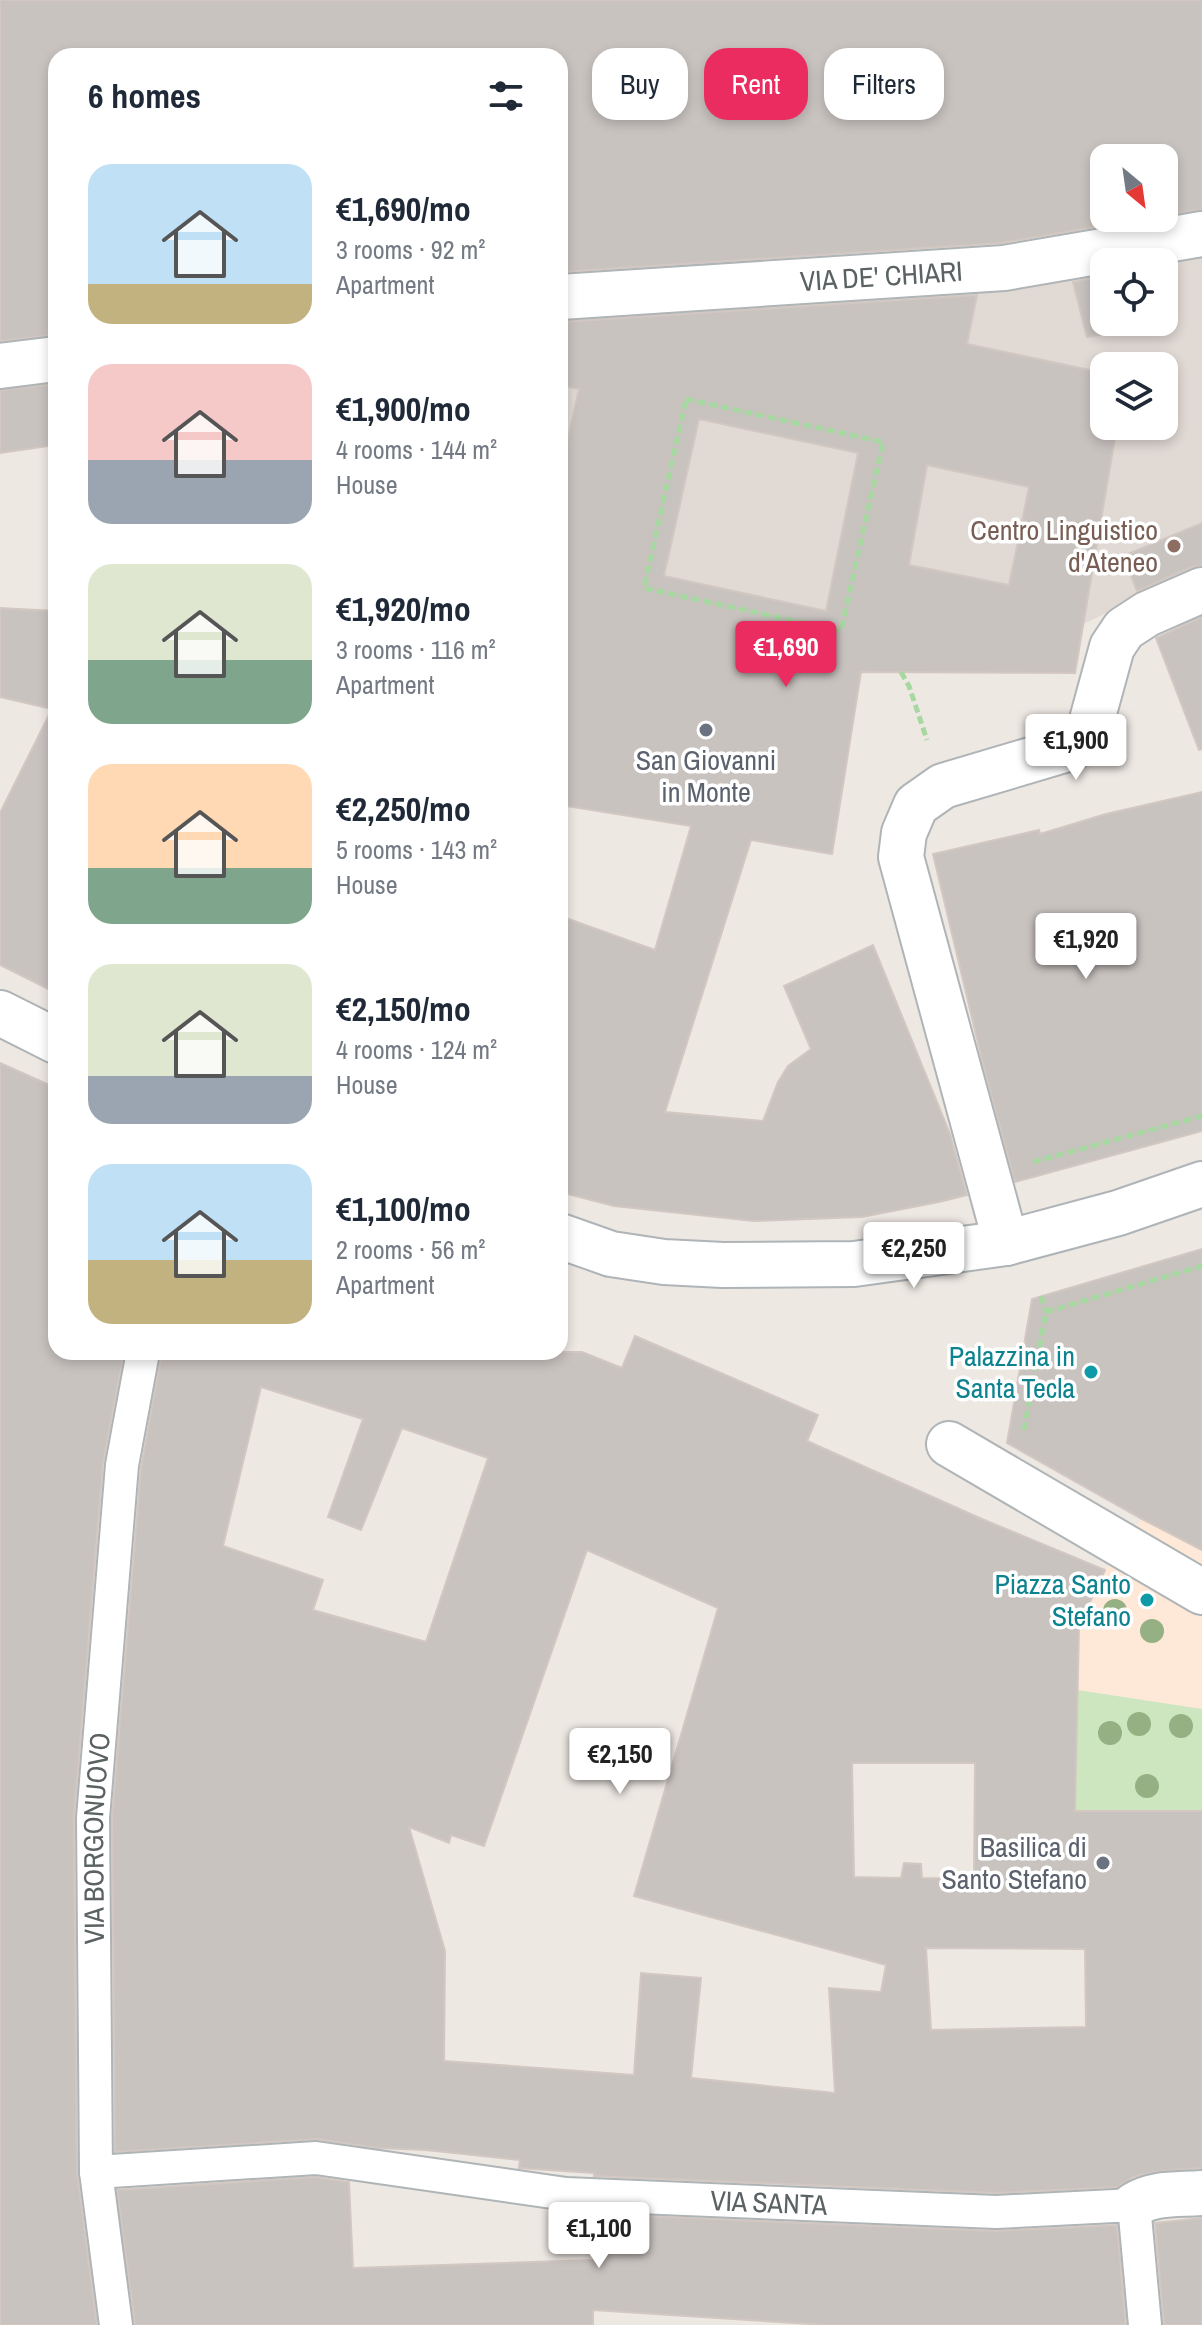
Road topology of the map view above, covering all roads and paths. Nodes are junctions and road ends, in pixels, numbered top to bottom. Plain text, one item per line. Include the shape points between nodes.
1 (1202, 234) edge
2 (568, 296) edge
3 (48, 360) edge
4 (0, 366) edge
5 (1202, 590) edge
6 (849, 592) joint
7 (901, 672) dead end
8 (943, 786) junction
9 (0, 1013) edge
10 (48, 1037) edge
11 (1202, 1116) edge
12 (1023, 1165) dead end
13 (1202, 1184) edge
14 (568, 1239) edge
15 (1006, 1243) junction
16 (1202, 1266) edge
17 (1041, 1296) dead end
18 (1046, 1312) junction
19 (142, 1360) edge
20 (1023, 1437) dead end
21 (949, 1444) dead end
22 (1202, 1592) edge
23 (96, 2172) junction
24 (1202, 2193) edge
25 (1134, 2205) junction
26 (116, 2325) edge
27 (1145, 2325) edge

1 - 2 street, VIA DE' CHIARI via 1004,268
3 - 4 street
5 - 8 street via 1124,629 1112,647 1089,731 1071,748
6 - 6 path via 883,442 686,399 644,588 841,631
7 - 8 path
8 - 15 street via 916,805 901,857
9 - 10 street
11 - 12 path
13 - 15 street
14 - 15 street via 611,1254 723,1265 854,1264
16 - 18 path
17 - 18 path
18 - 20 path
19 - 23 lane, VIA BORGONUOVO via 122,1465 93,1818
21 - 22 street
23 - 25 lane, VIA SANTA via 316,2158 566,2194 996,2212
23 - 26 lane, VIA BORGONUOVO
24 - 25 street, VIA SANTA via 1155,2196
25 - 27 lane

